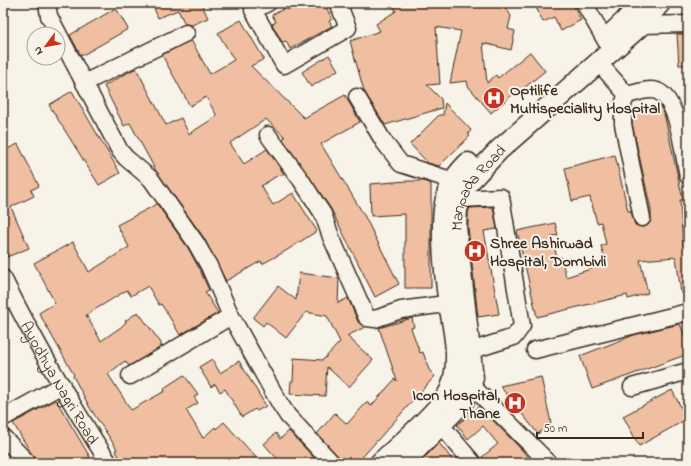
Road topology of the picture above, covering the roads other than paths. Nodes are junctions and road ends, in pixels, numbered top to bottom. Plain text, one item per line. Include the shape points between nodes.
1 (47, 3) edge
2 (268, 3) edge
3 (338, 3) edge
4 (584, 3) edge
5 (641, 3) edge
6 (660, 3) edge
7 (688, 24) edge
8 (641, 25) junction
9 (186, 33) dead end
10 (605, 51) junction
11 (84, 83) junction
12 (627, 95) junction
13 (357, 97) dead end
14 (268, 135) dead end
15 (688, 176) edge
16 (453, 192) junction
17 (642, 218) dead end
18 (3, 278) edge
19 (457, 302) junction
20 (688, 312) edge
21 (231, 316) junction
22 (535, 350) dead end
23 (470, 351) junction
24 (688, 371) edge
25 (130, 376) dead end
26 (462, 381) junction
27 (62, 386) junction
28 (632, 387) dead end
29 (3, 418) edge
30 (436, 420) junction
31 (3, 437) edge
32 (547, 461) dead end
33 (28, 463) edge
34 (109, 463) edge
35 (332, 463) edge
36 (380, 463) edge
37 (403, 463) edge
38 (473, 463) edge

1 - 11 street via 49,16
2 - 3 street via 253,10 284,65 348,28
4 - 10 street
5 - 10 main road, Manpada Road
6 - 8 main road, Manpada Road
7 - 8 street
8 - 10 main road, Manpada Road
9 - 11 street
10 - 12 street
10 - 16 main road, Manpada Road via 499,150 467,184
11 - 21 street via 120,151 151,179 196,243 210,266
12 - 15 street via 656,91 666,97 674,112
12 - 17 street via 623,104 623,124
13 - 16 street via 384,142 401,164
14 - 19 street via 323,214 368,318 375,319 401,310
16 - 19 main road, Manpada Road via 457,209
16 - 23 street via 501,197 522,326 514,337
18 - 27 street, Ayodhya Nagri Road via 28,328
19 - 23 main road, Manpada Road
19 - 26 main road, Manpada Road via 457,362
20 - 22 street
21 - 25 street
21 - 35 street via 288,416
23 - 26 main road, Manpada Road via 473,378
24 - 28 street
26 - 30 main road, Manpada Road via 463,402
26 - 32 street via 477,391
27 - 29 street
27 - 34 street, Ayodhya Nagri Road
30 - 36 main road, Manpada Road
30 - 37 main road, Manpada Road
30 - 38 street
31 - 33 street

